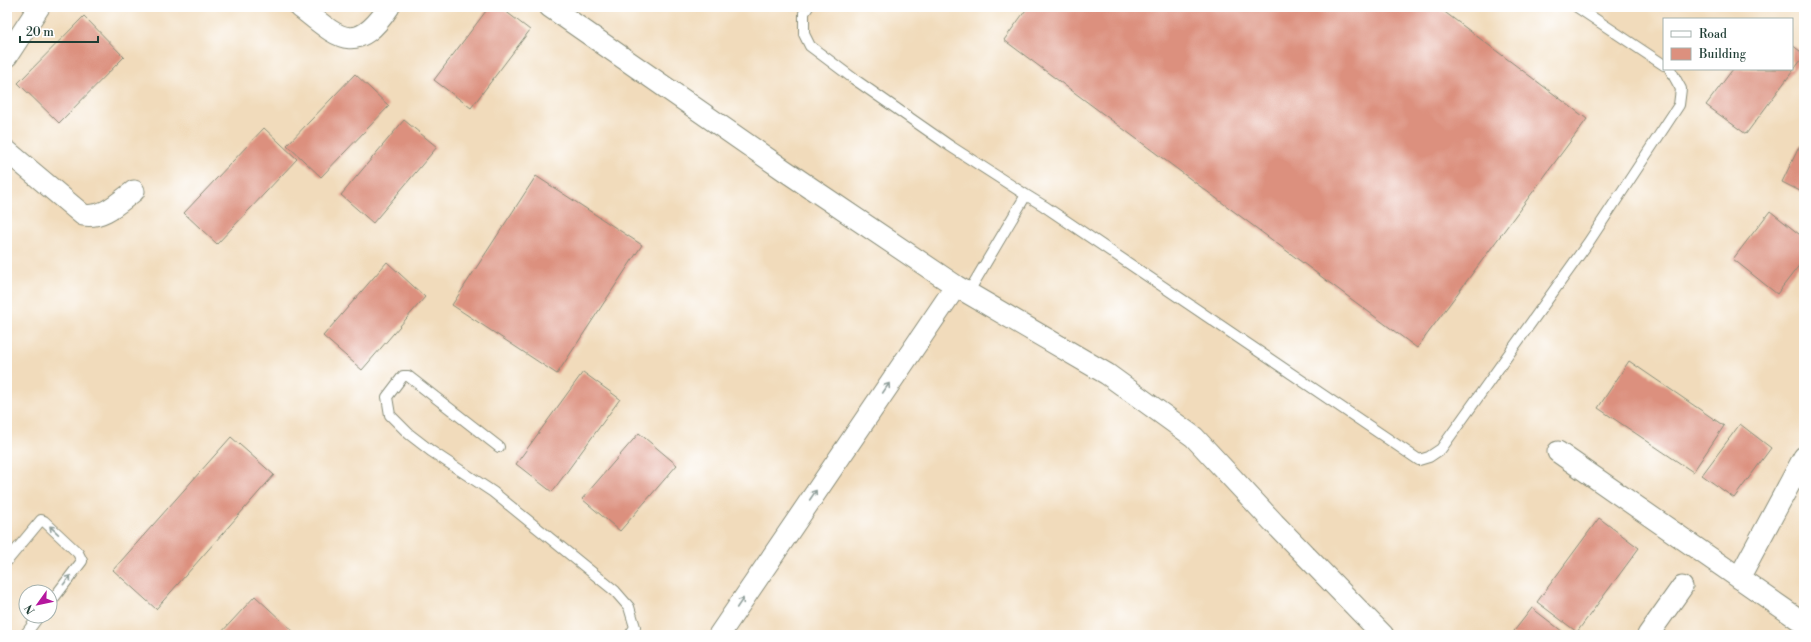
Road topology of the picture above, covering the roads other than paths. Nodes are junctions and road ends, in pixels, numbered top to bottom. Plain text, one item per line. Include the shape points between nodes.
1 (39, 7) edge
2 (300, 7) edge
3 (389, 7) edge
4 (550, 7) edge
5 (808, 7) edge
6 (1577, 7) edge
7 (7, 56) edge
8 (1663, 64) edge
9 (1671, 70) edge
10 (7, 151) edge
11 (134, 191) dead end
12 (1026, 195) junction
13 (962, 289) junction
14 (498, 447) dead end
15 (1558, 452) dead end
16 (1804, 457) edge
17 (7, 561) edge
18 (1740, 578) junction
19 (1682, 587) dead end
20 (58, 592) edge
21 (34, 624) edge
22 (1804, 624) edge
23 (25, 635) edge
24 (630, 635) edge
25 (718, 635) edge
26 (1383, 635) edge
27 (1648, 635) edge

1 - 7 street
2 - 3 street via 334,34 345,38 360,37 380,20
4 - 13 street via 784,170
5 - 12 lane via 804,13 804,34 810,46 950,146
6 - 8 lane
9 - 12 lane via 1681,89 1679,105 1588,243 1441,449 1418,460
10 - 11 street via 83,215 100,215
12 - 13 lane
25 -> 13 street
13 - 26 street via 1106,374 1194,437
14 - 24 lane via 408,376 403,376 387,396 390,415 409,434 493,492 615,590 629,607 635,627
15 - 18 street
16 - 18 street
20 -> 17 lane via 82,561 78,553 44,521 40,520
18 - 22 street
19 - 27 street
21 - 23 lane

